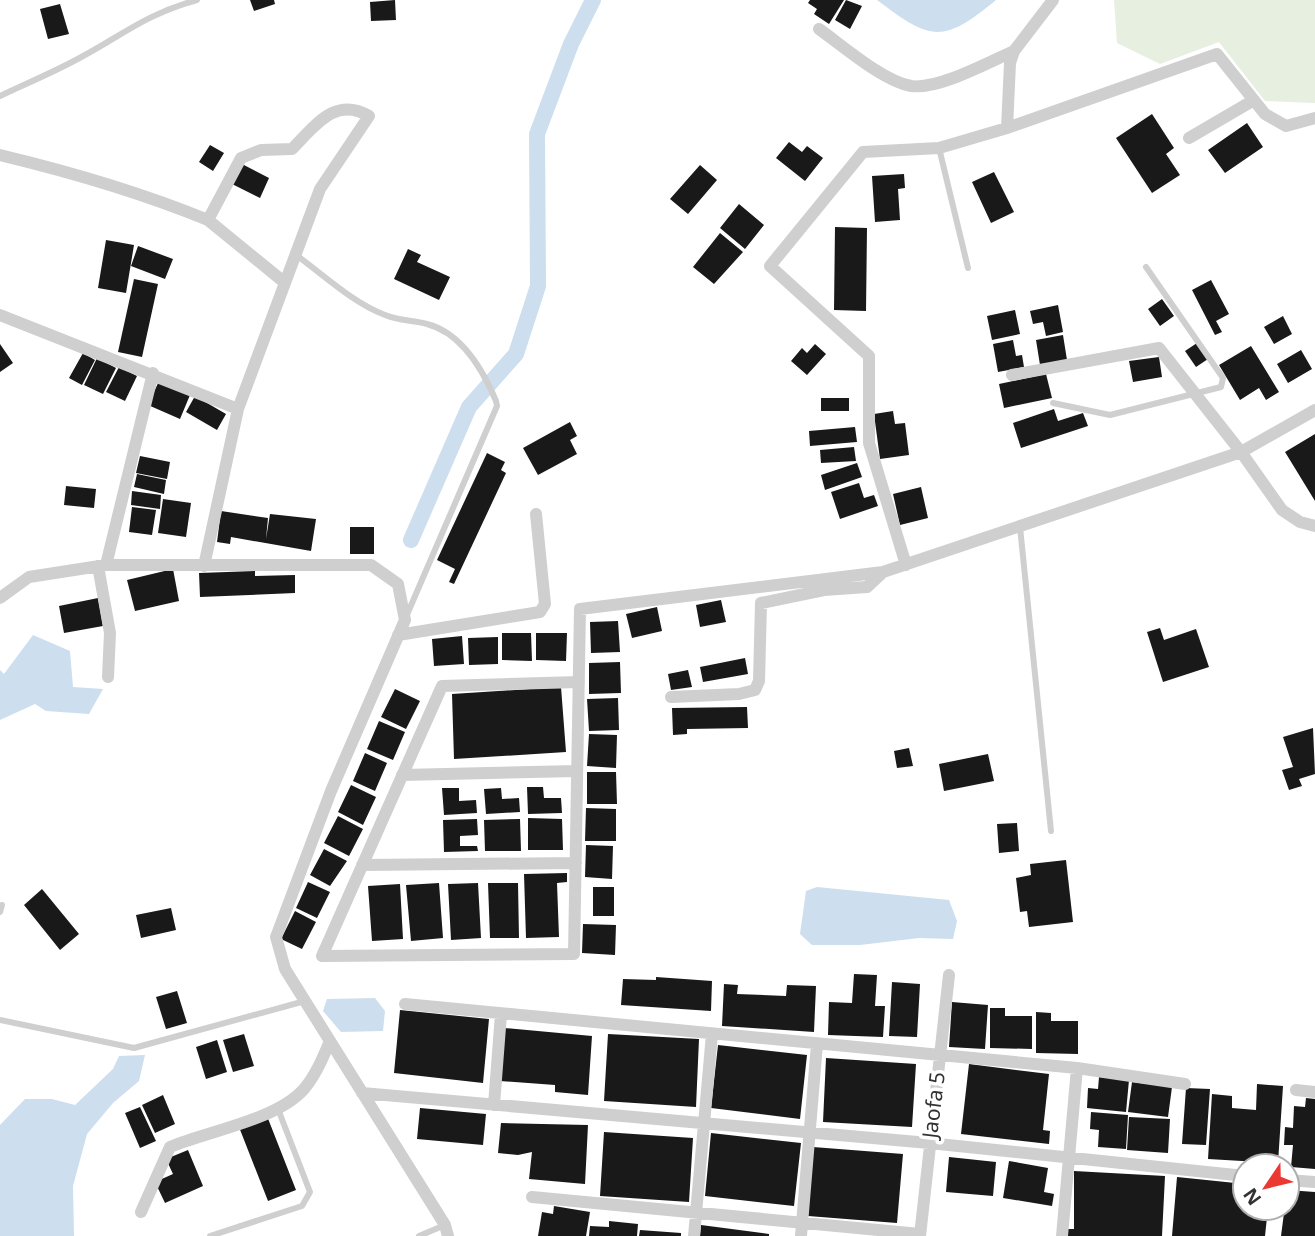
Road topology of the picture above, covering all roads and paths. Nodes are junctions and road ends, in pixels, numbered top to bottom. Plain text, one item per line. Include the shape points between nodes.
1 (197, 0) edge
2 (1053, 0) edge
3 (819, 29) dead end
4 (1014, 51) junction
5 (0, 96) edge
6 (1254, 100) junction
7 (1315, 118) edge
8 (1007, 128) junction
9 (1189, 138) dead end
10 (939, 148) junction
11 (0, 155) edge
12 (208, 220) junction
13 (295, 253) junction
14 (1146, 267) dead end
15 (968, 268) dead end
16 (284, 282) junction
17 (0, 315) edge
18 (153, 373) junction
19 (1012, 375) dead end
20 (1196, 395) junction
21 (1053, 403) dead end
22 (238, 408) junction
23 (1315, 410) edge
24 (1241, 452) junction
25 (536, 514) dead end
26 (1315, 526) edge
27 (1020, 527) junction
28 (102, 565) junction
29 (906, 565) junction
30 (204, 566) junction
31 (883, 572) junction
32 (0, 597) edge
33 (405, 620) junction
34 (398, 635) junction
35 (107, 677) dead end
36 (579, 682) junction
37 (671, 697) dead end
38 (578, 771) junction
39 (402, 775) junction
40 (1051, 831) dead end
41 (576, 863) junction
42 (362, 865) junction
43 (948, 975) dead end
44 (305, 1001) junction
45 (405, 1004) dead end
46 (501, 1014) junction
47 (0, 1020) edge
48 (712, 1034) junction
49 (330, 1041) junction
50 (817, 1044) junction
51 (939, 1056) junction
52 (1077, 1068) junction
53 (1185, 1084) dead end
54 (1297, 1090) dead end
55 (1315, 1092) edge
56 (362, 1093) junction
57 (494, 1105) junction
58 (278, 1109) junction
59 (705, 1124) junction
60 (810, 1133) junction
61 (929, 1143) junction
62 (1068, 1159) junction
63 (1231, 1175) edge
64 (532, 1198) dead end
65 (141, 1212) dead end
66 (696, 1213) junction
67 (446, 1230) edge
68 (802, 1230) edge
69 (920, 1235) edge
70 (210, 1236) edge
71 (419, 1236) edge
72 (694, 1236) edge
73 (1062, 1236) edge

1 - 5 lane via 139,21 72,63
2 - 4 street
3 - 4 street via 895,81 914,87 942,81
4 - 8 street
6 - 7 street via 1265,114 1286,126
6 - 8 street via 1217,54
6 - 9 street
8 - 10 street
10 - 15 lane
10 - 29 street via 863,152 770,266 869,356 869,443
11 - 12 street via 160,200
12 - 13 street via 240,158 261,150 292,149 318,122 354,108 369,116 320,188
12 - 16 street
13 - 16 street
13 - 33 lane via 385,316 426,323 454,336 474,360 497,406
14 - 20 lane via 1223,378 1221,387
16 - 22 street
17 - 18 street
18 - 22 street
18 - 28 street
19 - 20 street via 1159,348
20 - 21 lane via 1111,415
20 - 24 street
22 - 30 street
23 - 24 street
24 - 26 street via 1282,510
24 - 27 street
25 - 34 street via 545,604 540,612
27 - 29 street
27 - 40 lane
28 - 30 street
28 - 32 street via 29,577
28 - 35 street via 110,633
29 - 31 street
30 - 33 street via 371,565 398,584
31 - 36 street via 580,610
31 - 37 street via 867,587 761,603 759,681 754,690
33 - 34 street
34 - 44 street via 331,791 276,937 285,969
36 - 38 street
36 - 39 street via 442,685
38 - 39 street
38 - 41 street
39 - 42 street
41 - 42 street
41 - 42 street via 575,954 322,956
43 - 51 street, Jaofa 5
44 - 47 lane via 134,1048
44 - 49 street
45 - 46 street
46 - 48 street
46 - 57 street
48 - 50 street
48 - 59 street
49 - 56 street
49 - 58 street via 304,1089
50 - 51 street
50 - 60 street
51 - 52 street
51 - 61 street, Jaofa 5
52 - 53 street
52 - 62 street
54 - 55 street
56 - 57 street
56 - 67 street
57 - 59 street
58 - 65 street via 170,1147
58 - 70 lane via 310,1192 302,1206
59 - 60 street
59 - 66 street
60 - 61 street
60 - 68 street
61 - 62 street
61 - 69 street, Jaofa 5
62 - 63 street
62 - 73 street
64 - 66 street
66 - 68 street
66 - 72 street
67 - 71 lane
68 - 69 street

